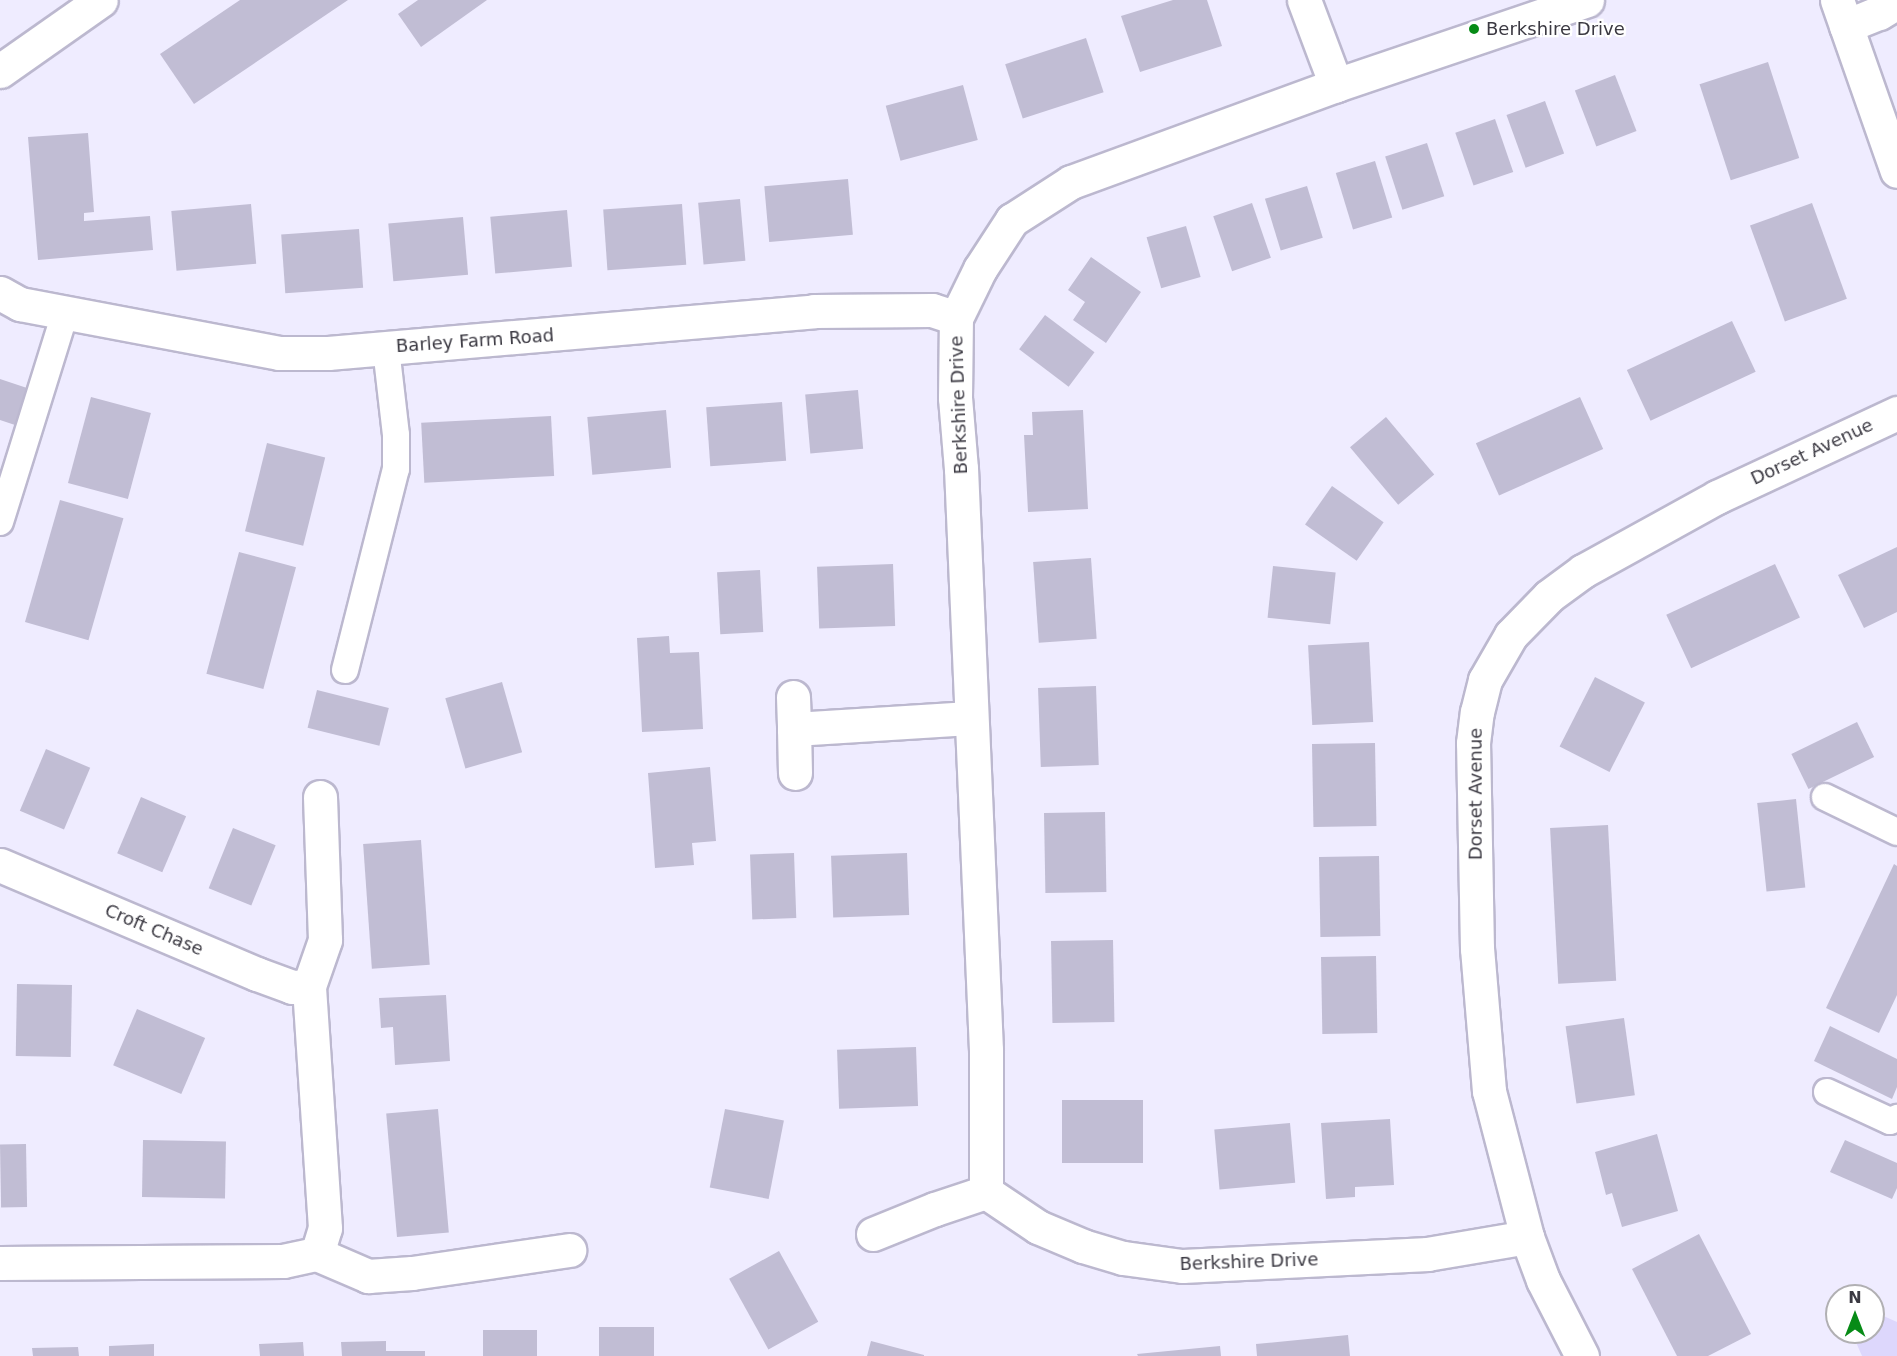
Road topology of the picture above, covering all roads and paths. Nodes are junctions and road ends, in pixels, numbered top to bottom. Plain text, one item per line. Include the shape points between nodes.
1 (101, 0) edge
2 (1304, 0) edge
3 (1587, 0) edge
4 (1897, 2) edge
5 (1842, 13) edge
6 (0, 71) edge
7 (1336, 85) junction
8 (1897, 171) edge
9 (0, 293) edge
10 (65, 313) junction
11 (956, 318) junction
12 (386, 348) junction
13 (1897, 412) edge
14 (10, 448) edge
15 (0, 522) edge
16 (345, 670) dead end
17 (970, 718) junction
18 (795, 773) dead end
19 (320, 797) dead end
20 (1825, 797) dead end
21 (1897, 832) edge
22 (0, 866) edge
23 (309, 986) junction
24 (1827, 1092) dead end
25 (1897, 1118) edge
26 (986, 1192) junction
27 (873, 1234) dead end
28 (1527, 1237) junction
29 (569, 1250) dead end
30 (317, 1254) junction
31 (0, 1263) edge
32 (1582, 1356) edge

1 - 6 street
2 - 7 street
3 - 7 street, Berkshire Drive
4 - 5 street via 1879,13
5 - 8 street
7 - 11 street, Berkshire Drive via 1071,182 1012,220 980,268
9 - 10 street, Barley Farm Road via 20,304
10 - 12 street, Barley Farm Road via 279,353
10 - 14 lane
11 - 12 street, Barley Farm Road via 932,310 814,311
11 - 17 street, Berkshire Drive via 955,398
12 - 16 lane via 396,469
13 - 28 street, Dorset Avenue via 1717,497 1583,571 1549,596 1517,629 1485,680 1473,743 1477,949 1485,1057 1489,1091
14 - 15 lane
17 - 18 street via 794,713
17 - 26 street, Berkshire Drive via 986,1050
19 - 23 street via 325,939
20 - 21 lane
22 - 23 street, Croft Chase via 258,974 292,987
23 - 30 street via 326,1228
24 - 25 lane via 1890,1121
26 - 27 street
26 - 28 street, Berkshire Drive via 1038,1227 1083,1246 1123,1258 1182,1266 1428,1254
28 - 32 street, Dorset Avenue via 1543,1280
29 - 30 street via 368,1276
30 - 31 street via 283,1261

